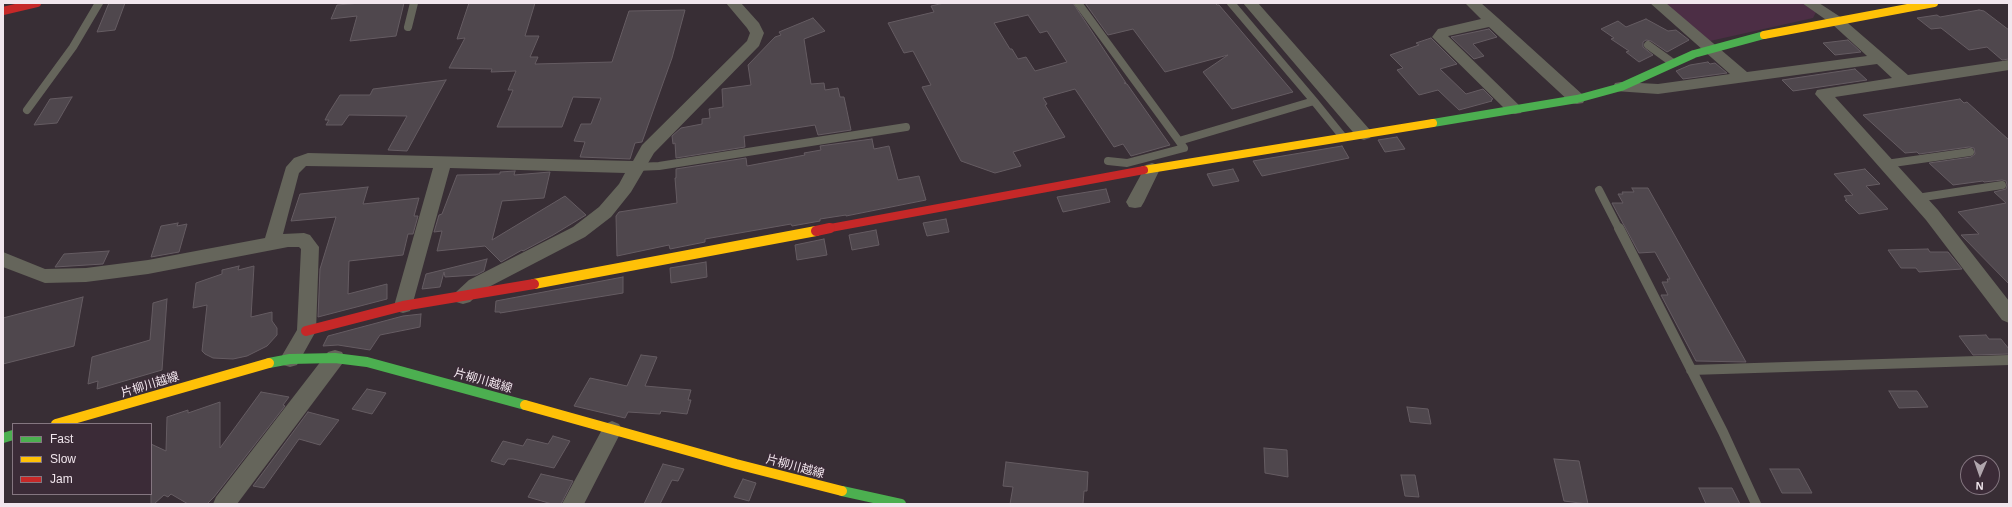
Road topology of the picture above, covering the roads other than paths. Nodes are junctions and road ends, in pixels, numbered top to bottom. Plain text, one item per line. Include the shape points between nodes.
1 (37, 3) edge
2 (99, 3) edge
3 (414, 3) edge
4 (733, 3) edge
5 (1078, 3) edge
6 (1231, 3) edge
7 (1250, 3) edge
8 (1472, 3) edge
9 (1657, 3) edge
10 (1809, 3) edge
11 (1934, 3) edge
12 (3, 11) edge
13 (1493, 21) junction
14 (1837, 21) junction
15 (408, 27) dead end
16 (1648, 45) dead end
17 (1711, 49) junction
18 (1880, 59) junction
19 (1673, 63) junction
20 (2009, 65) edge
21 (1743, 77) junction
22 (1905, 81) junction
23 (1620, 88) junction
24 (1577, 99) junction
25 (1314, 101) junction
26 (1515, 109) junction
27 (27, 110) dead end
28 (906, 127) dead end
29 (1364, 134) junction
30 (1343, 137) junction
31 (1179, 141) junction
32 (1970, 152) dead end
33 (1108, 161) dead end
34 (443, 162) junction
35 (1886, 164) junction
36 (636, 167) junction
37 (1152, 170) junction
38 (2002, 185) dead end
39 (1599, 190) dead end
40 (1917, 198) junction
41 (1135, 202) dead end
42 (272, 243) junction
43 (3, 259) edge
44 (463, 297) junction
45 (403, 306) junction
46 (2009, 315) edge
47 (306, 331) junction
48 (335, 358) junction
49 (290, 359) junction
50 (2009, 360) edge
51 (1690, 370) junction
52 (59, 423) edge
53 (612, 430) junction
54 (224, 504) edge
55 (573, 504) edge
56 (902, 504) edge
57 (1756, 504) edge

1 - 12 street
2 - 27 lane via 73,47
3 - 15 lane
4 - 36 street via 754,26 757,33 754,43 648,149
5 - 31 lane
6 - 25 lane
7 - 29 street
8 - 13 street
9 - 17 street
10 - 14 street
11 - 14 street
13 - 24 street
13 - 26 street via 1443,32 1440,37
14 - 17 street via 1749,38
14 - 18 street
16 - 19 lane
17 - 19 street
17 - 21 street
18 - 21 street
18 - 22 street
19 - 23 street
20 - 22 street
21 - 23 street via 1658,89
22 - 35 street via 1823,94
23 - 24 street
24 - 26 street
25 - 30 lane
25 - 31 lane
26 - 29 street
28 - 36 lane via 659,166
29 - 30 street
30 - 37 street
31 - 33 lane via 1184,148 1127,163
32 - 35 lane
34 - 36 street
34 - 42 street via 317,159 300,162 291,173
34 - 45 street
35 - 40 street
36 - 44 street via 625,188 605,212 580,232 476,285
37 - 41 street
37 - 44 street
38 - 40 lane
39 - 51 lane
40 - 46 street
42 - 43 street via 86,276 45,276
42 - 47 street via 304,240 310,247
44 - 45 street
45 - 47 street
47 - 49 street
48 - 49 street, 片柳川越線
48 - 53 street, 片柳川越線 via 404,371
48 - 54 street
49 - 52 street, 片柳川越線 via 250,367
50 - 51 lane
51 - 57 lane via 1723,432
53 - 55 street
53 - 56 street, 片柳川越線 via 828,488

